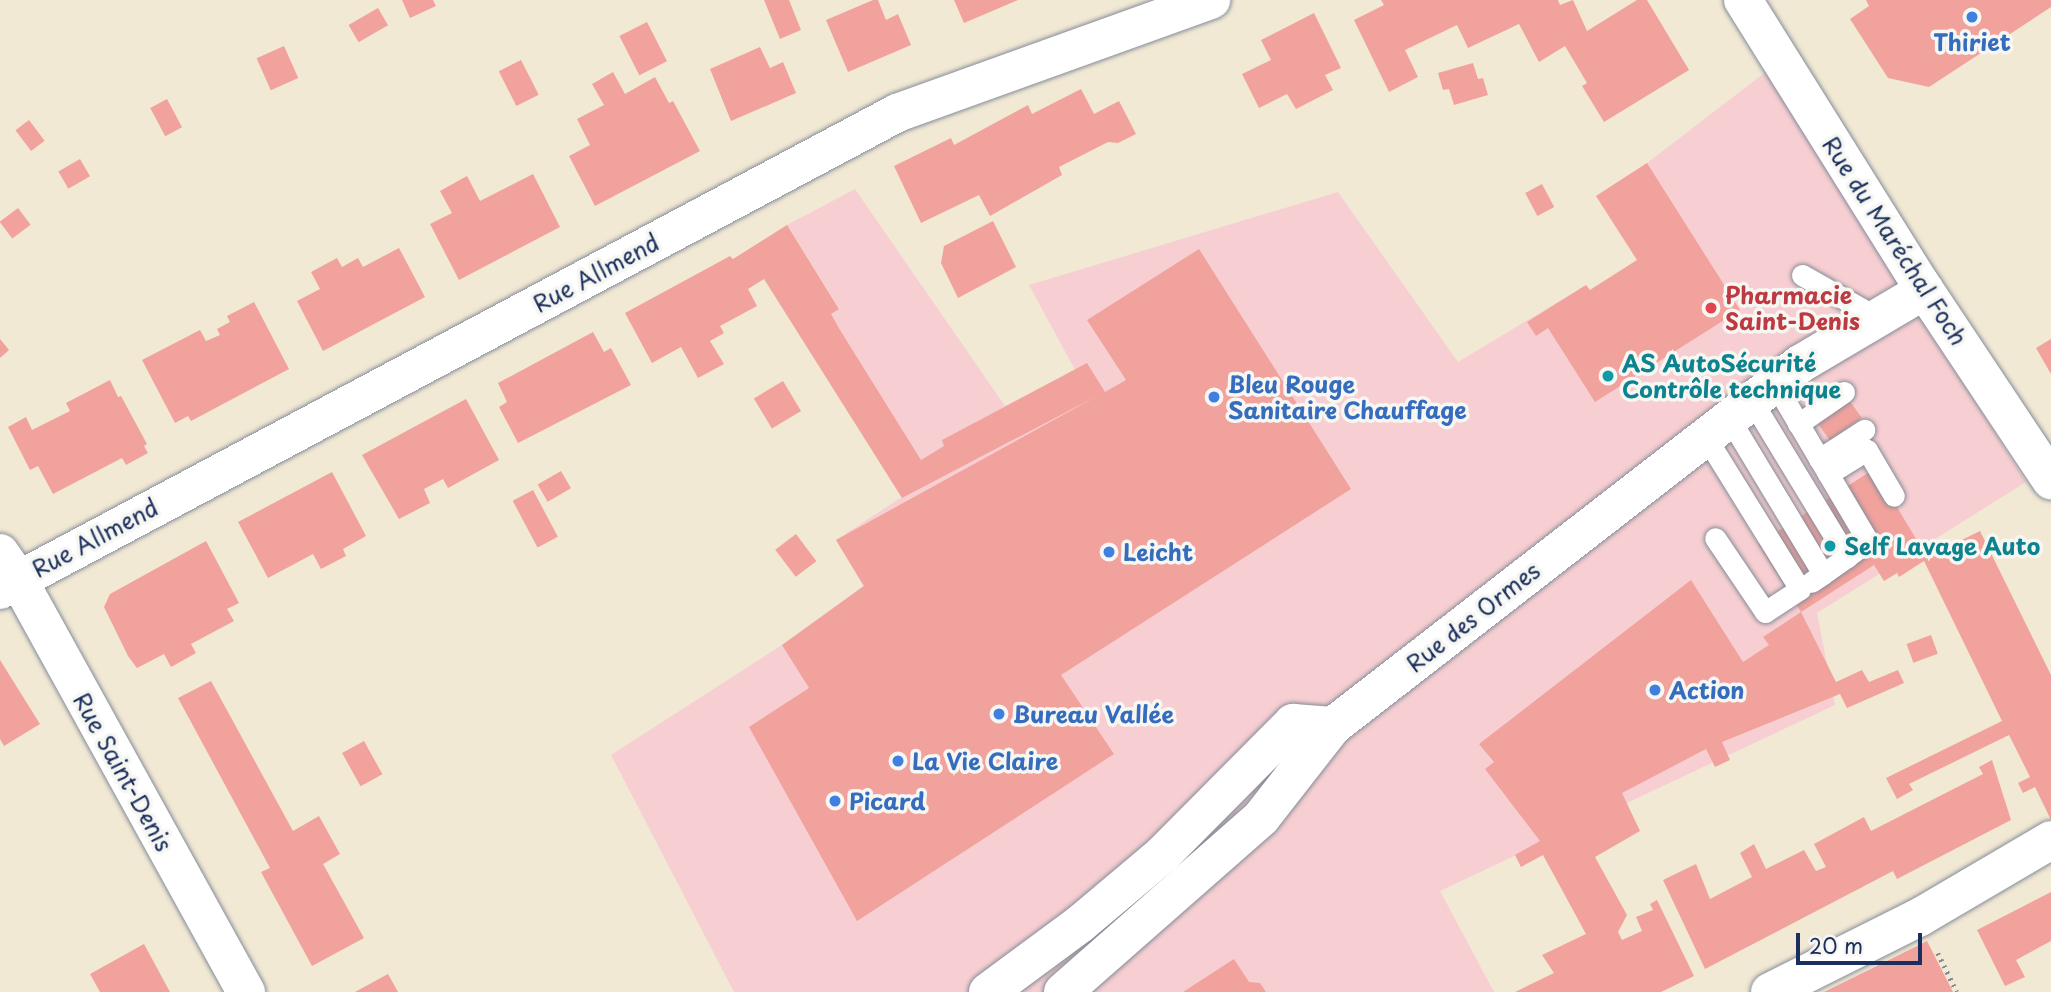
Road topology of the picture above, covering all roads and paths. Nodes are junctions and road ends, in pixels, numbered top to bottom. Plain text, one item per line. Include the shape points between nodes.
1 (1211, 0) edge
2 (1743, 0) edge
3 (1802, 275) dead end
4 (1925, 290) junction
5 (1878, 318) junction
6 (1843, 392) dead end
7 (1740, 410) junction
8 (1798, 424) junction
9 (1864, 430) dead end
10 (1824, 467) junction
11 (2051, 480) edge
12 (1894, 496) dead end
13 (1715, 538) dead end
14 (1847, 557) junction
15 (6, 574) edge
16 (1823, 574) junction
17 (1800, 590) junction
18 (1333, 726) junction
19 (2051, 840) edge
20 (246, 992) edge
21 (988, 992) edge
22 (1063, 992) edge
23 (1770, 992) edge

1 - 15 street, Rue Allmend via 897,113
2 - 4 street, Rue du Maréchal Foch
3 - 5 lane
4 - 5 street, Rue des Ormes
4 - 11 street, Rue du Maréchal Foch
5 - 7 street, Rue des Ormes via 1800,364
6 - 8 lane
7 - 8 lane
7 - 14 lane
7 - 16 lane
7 - 17 lane
7 - 18 street, Rue des Ormes
8 - 10 lane
9 - 10 lane
10 - 12 lane via 1867,450
10 - 14 lane via 1868,541
13 - 17 lane via 1765,612
14 - 16 lane
15 - 20 street, Rue Saint-Denis
16 - 17 lane
18 - 21 street via 1293,723 1163,854 1080,924
18 - 22 street, Rue des Ormes via 1261,818
19 - 23 street via 1920,918

